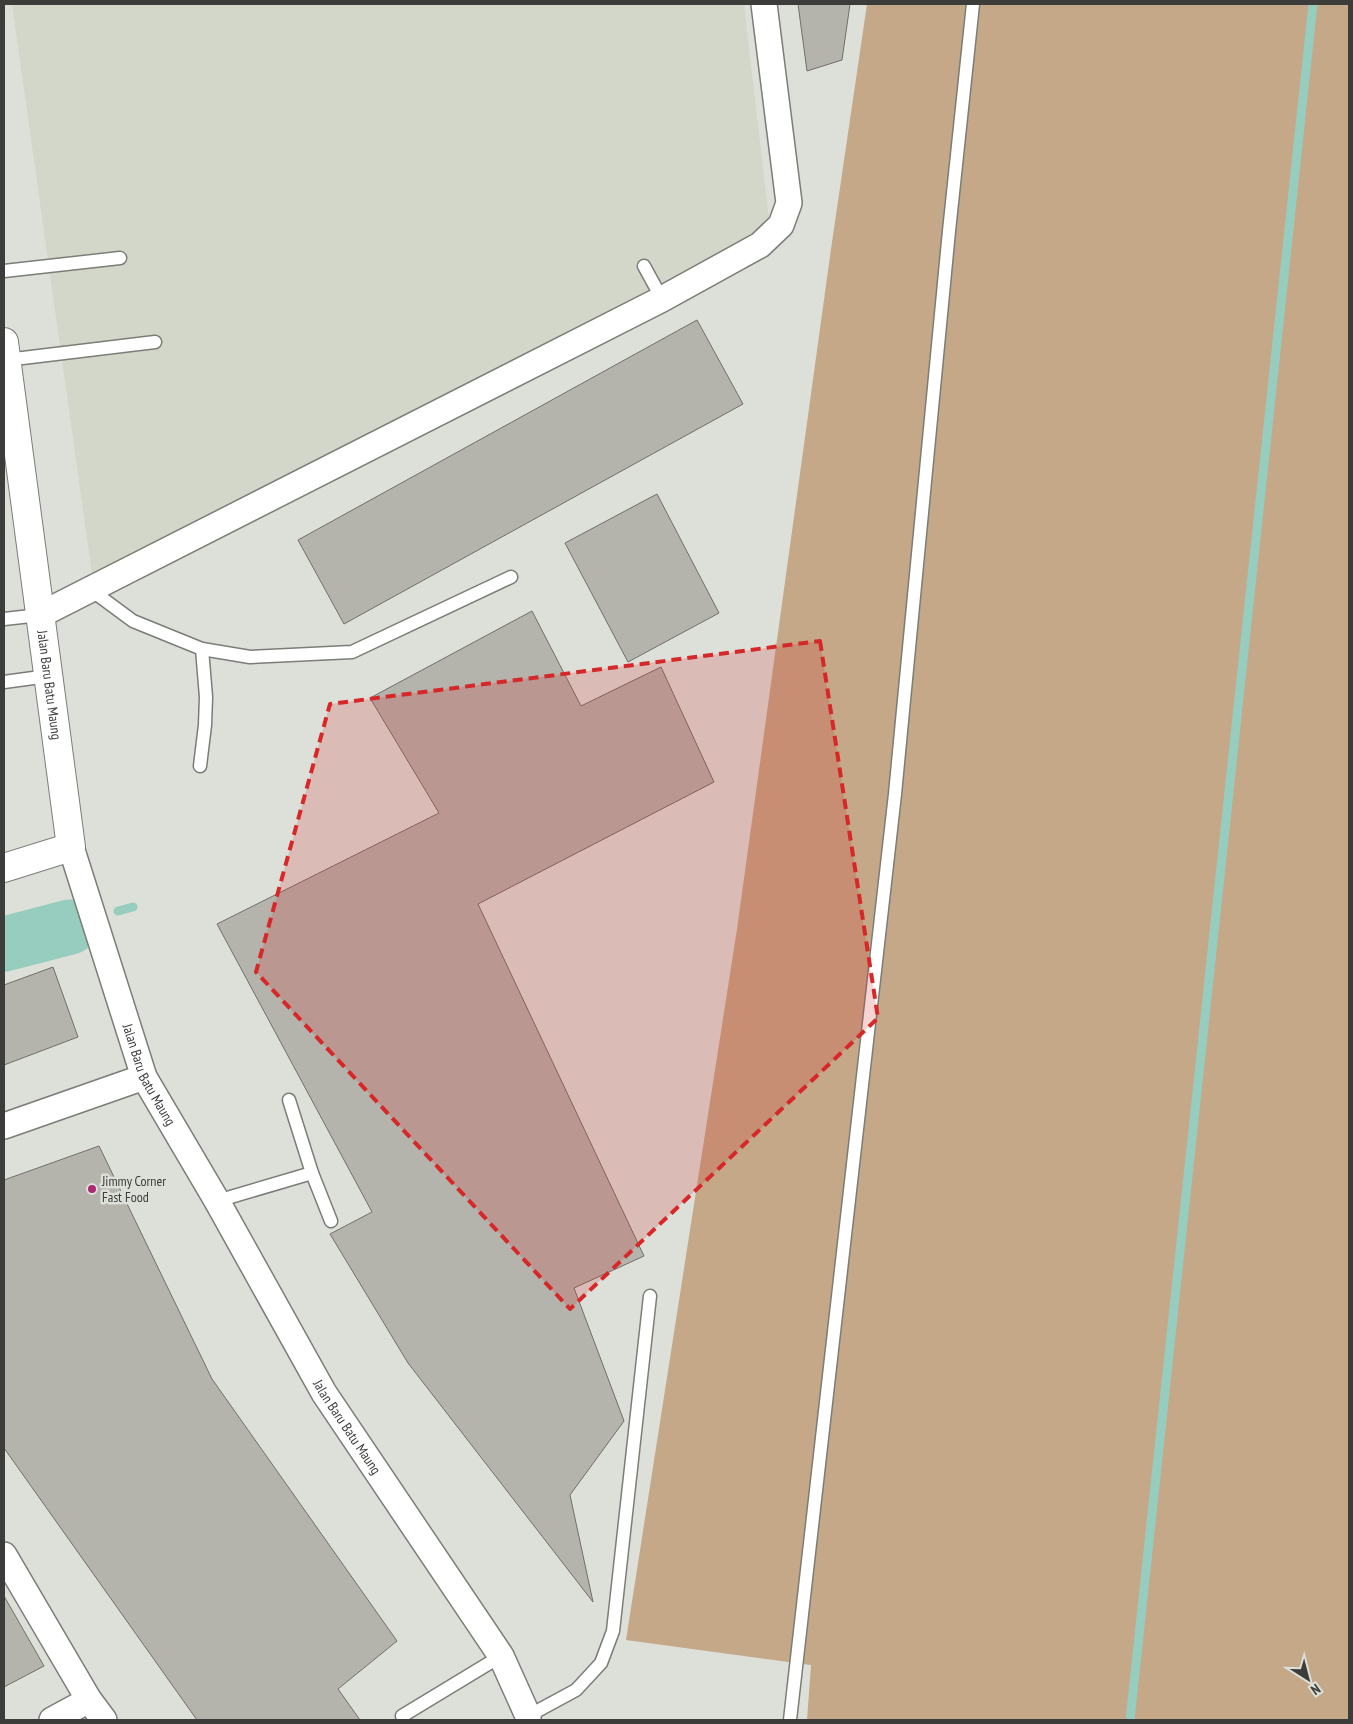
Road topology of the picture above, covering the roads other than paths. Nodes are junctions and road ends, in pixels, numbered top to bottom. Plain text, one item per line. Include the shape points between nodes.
1 (764, 4) edge
2 (973, 4) edge
3 (120, 258) dead end
4 (644, 266) dead end
5 (4, 271) edge
6 (662, 299) junction
7 (155, 342) dead end
8 (5, 351) edge
9 (12, 461) edge
10 (511, 577) dead end
11 (91, 590) junction
12 (40, 615) junction
13 (4, 619) edge
14 (202, 649) junction
15 (48, 676) junction
16 (4, 682) edge
17 (200, 766) dead end
18 (71, 847) junction
19 (4, 868) edge
20 (144, 1077) junction
21 (289, 1100) dead end
22 (4, 1126) edge
23 (312, 1174) junction
24 (218, 1202) junction
25 (331, 1221) dead end
26 (650, 1296) dead end
27 (4, 1555) edge
28 (501, 1656) junction
29 (89, 1700) junction
30 (402, 1716) dead end
31 (528, 1718) edge
32 (52, 1720) edge
33 (104, 1720) edge
34 (790, 1720) edge

1 - 6 street via 789,203 781,225 760,244
2 - 34 lane via 895,794
3 - 5 lane
4 - 6 lane
6 - 11 street
7 - 8 lane
8 - 9 street, Jalan Baru Batu Maung
9 - 12 street, Jalan Baru Batu Maung
10 - 14 lane via 352,652 250,657
11 - 12 street
11 - 14 lane via 133,621
12 - 13 lane
12 - 15 street, Jalan Baru Batu Maung
14 - 17 lane via 206,697
15 - 16 lane
15 - 18 street, Jalan Baru Batu Maung
18 - 19 street
18 - 20 street, Jalan Baru Batu Maung
20 - 22 street
20 - 24 street, Jalan Baru Batu Maung
21 - 23 lane
23 - 24 lane
23 - 25 lane
24 - 28 street, Jalan Baru Batu Maung via 324,1393
26 - 31 lane via 613,1630 601,1663 576,1690
27 - 29 street
28 - 30 lane
28 - 31 street, Jalan Baru Batu Maung
29 - 32 street
29 - 33 street

